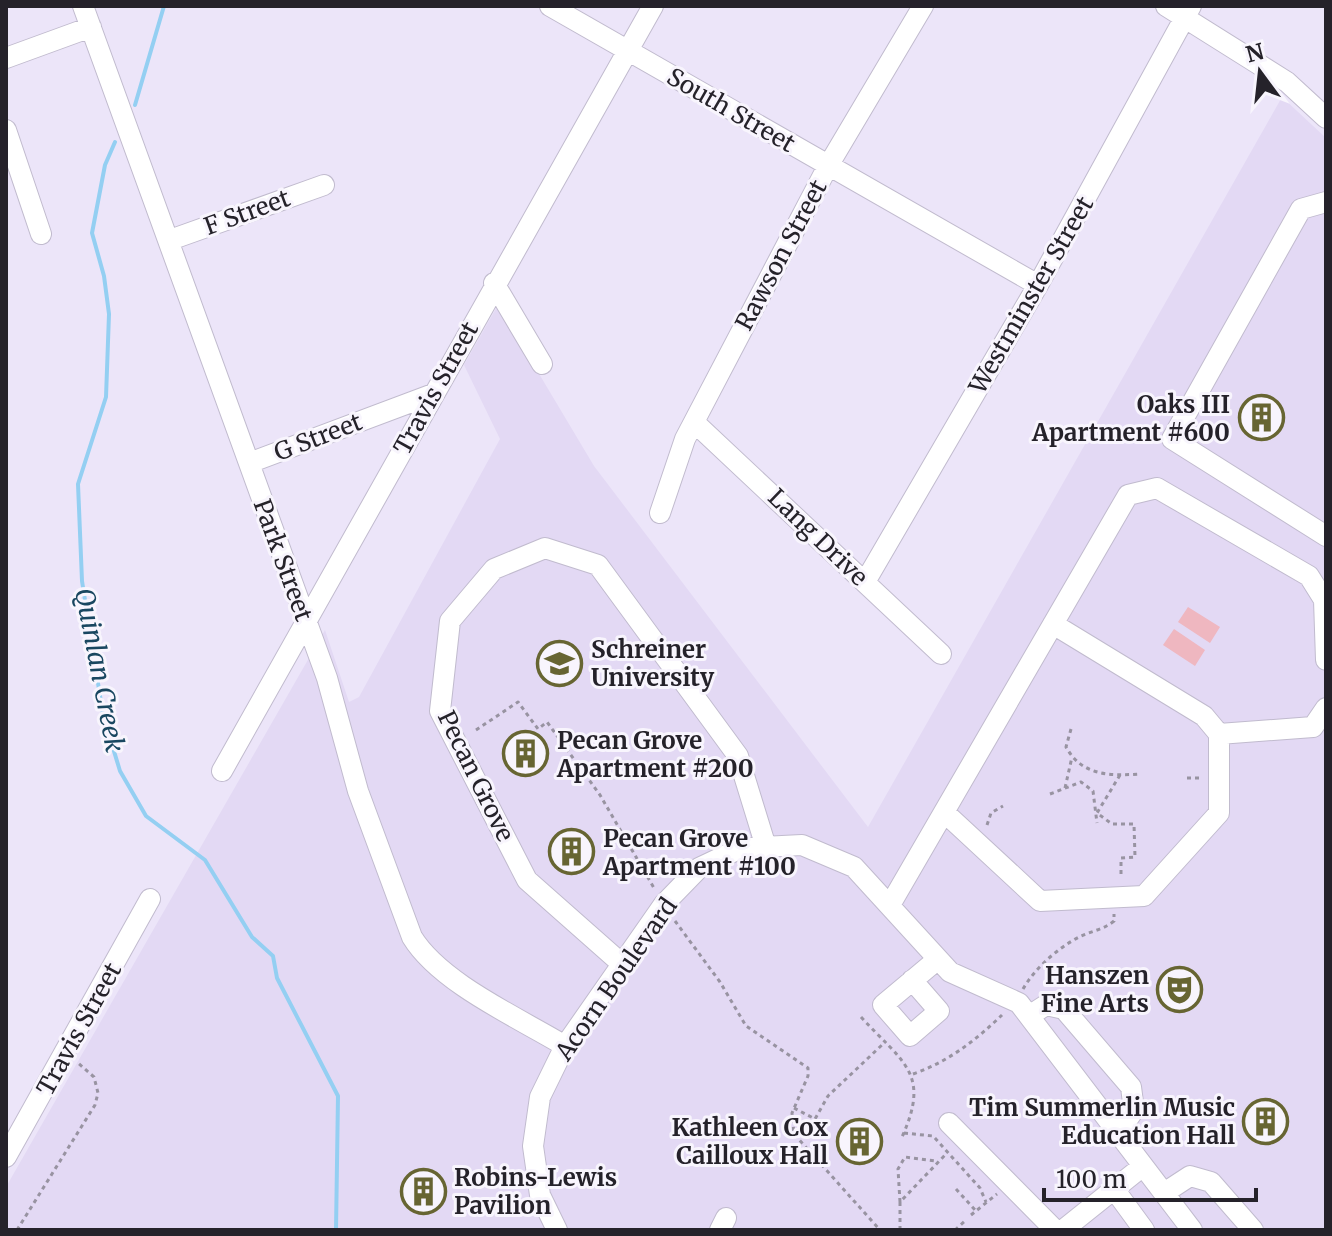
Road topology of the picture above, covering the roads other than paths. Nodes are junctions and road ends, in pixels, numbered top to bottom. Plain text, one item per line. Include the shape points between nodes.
1 (83, 6) edge
2 (550, 6) edge
3 (653, 6) edge
4 (923, 6) edge
5 (1166, 6) edge
6 (1188, 12) edge
7 (91, 27) junction
8 (627, 51) junction
9 (6, 58) edge
10 (1326, 118) edge
11 (6, 130) edge
12 (828, 166) junction
13 (324, 185) dead end
14 (1326, 202) edge
15 (41, 234) dead end
16 (170, 240) junction
17 (494, 283) junction
18 (1038, 285) junction
19 (542, 364) dead end
20 (433, 394) junction
21 (694, 422) junction
22 (249, 463) junction
23 (660, 513) dead end
24 (1326, 536) edge
25 (865, 582) junction
26 (1321, 583) edge
27 (305, 623) junction
28 (1053, 624) junction
29 (941, 654) dead end
30 (1326, 660) edge
31 (1326, 708) edge
32 (1219, 734) junction
33 (222, 771) dead end
34 (944, 812) junction
35 (766, 847) junction
36 (150, 899) dead end
37 (890, 905) junction
38 (938, 959) junction
39 (622, 964) junction
40 (912, 980) dead end
41 (1029, 1016) junction
42 (565, 1046) junction
43 (949, 1123) dead end
44 (1118, 1133) junction
45 (6, 1157) edge
46 (1143, 1166) junction
47 (1114, 1189) junction
48 (1164, 1193) junction
49 (1089, 1222) edge
50 (557, 1230) edge
51 (1055, 1230) edge
52 (1063, 1230) edge
53 (1144, 1230) edge
54 (1192, 1230) edge
55 (1253, 1230) edge

1 - 7 street, Park Street
2 - 8 street, South Street
3 - 8 street, Travis Street
4 - 12 street, Rawson Street
5 - 6 street
6 - 10 street via 1287,82
6 - 18 street, Westminster Street
7 - 9 street
7 - 16 street, Park Street
8 - 12 street, South Street
8 - 17 street, Travis Street
11 - 15 street
12 - 18 street, South Street
12 - 21 street, Rawson Street
13 - 16 street, F Street
14 - 24 street via 1301,209 1172,439
16 - 22 street, Park Street
17 - 19 street
17 - 20 street, Travis Street
18 - 25 street, Westminster Street
20 - 22 street, G Street
20 - 27 street, Travis Street
21 - 23 street, Rawson Street
21 - 25 street, Lang Drive
22 - 27 street, Park Street
25 - 29 street, Lang Drive
26 - 28 street via 1157,488 1128,495
26 - 30 street
27 - 33 street, Travis Street
27 - 42 street, Park Street via 336,703 358,791 418,947 456,980
28 - 32 street via 1204,716
28 - 34 street
31 - 32 street via 1313,727
32 - 34 street via 1219,813 1144,896 1040,901
34 - 37 street
35 - 37 street, Acorn Boulevard via 802,845 854,867
35 - 39 street, Acorn Boulevard via 741,848 699,868 664,904
35 - 39 street, Pecan Grove via 738,756 598,565 545,548 494,569 450,621 440,711 527,880
36 - 45 street, Travis Street
37 - 38 street, Acorn Boulevard
38 - 40 street
38 - 41 street, Acorn Boulevard via 950,972 1019,1003
39 - 42 street, Acorn Boulevard
41 - 44 street, Acorn Boulevard
41 - 44 street via 1046,1005 1064,1009 1131,1087 1134,1110
42 - 50 street, Acorn Boulevard via 540,1097 533,1146 540,1195
43 - 51 street
44 - 46 street, Acorn Boulevard
46 - 47 street
46 - 48 street, Acorn Boulevard
47 - 49 street
47 - 53 street
48 - 54 street, Acorn Boulevard
48 - 55 street via 1190,1176 1211,1182
49 - 52 street

